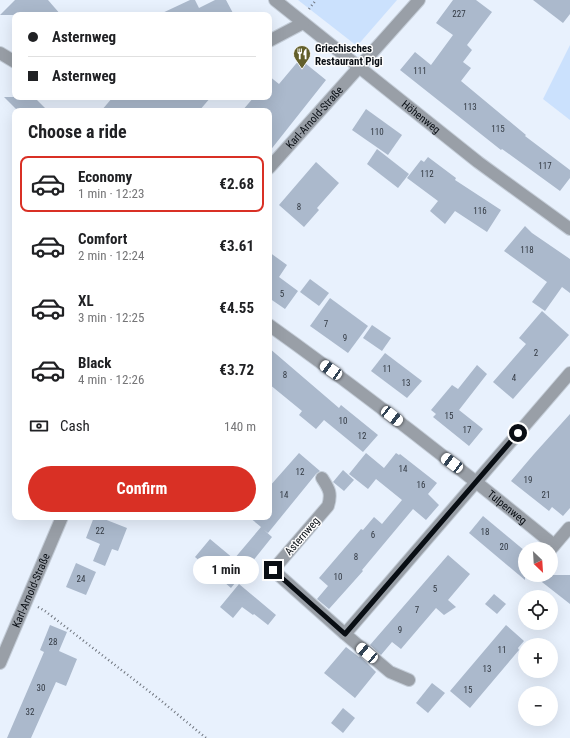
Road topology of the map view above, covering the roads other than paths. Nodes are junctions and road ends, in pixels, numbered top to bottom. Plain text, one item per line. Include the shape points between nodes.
1 (275, 0) edge
2 (419, 0) edge
3 (303, 23) junction
4 (272, 39) edge
5 (0, 53) edge
6 (12, 60) edge
7 (359, 67) junction
8 (272, 165) edge
9 (570, 229) edge
10 (272, 327) edge
11 (570, 373) edge
12 (322, 478) dead end
13 (476, 481) junction
14 (61, 520) edge
15 (569, 528) dead end
16 (546, 542) edge
17 (556, 542) edge
18 (345, 634) junction
19 (0, 663) edge
20 (410, 680) dead end

1 - 3 street, Höhenweg
2 - 7 street, Karl-Arnold-Straße
3 - 4 street
3 - 7 street, Höhenweg
5 - 6 street
7 - 8 street, Karl-Arnold-Straße
7 - 9 street, Höhenweg via 478,162
10 - 13 street, Tulpenweg
11 - 13 street
12 - 18 street, Asternweg via 330,490 328,506 273,570
13 - 16 street, Tulpenweg
13 - 18 street
14 - 19 street, Karl-Arnold-Straße
15 - 17 street, Tulpenweg
18 - 20 street, Asternweg via 390,672

